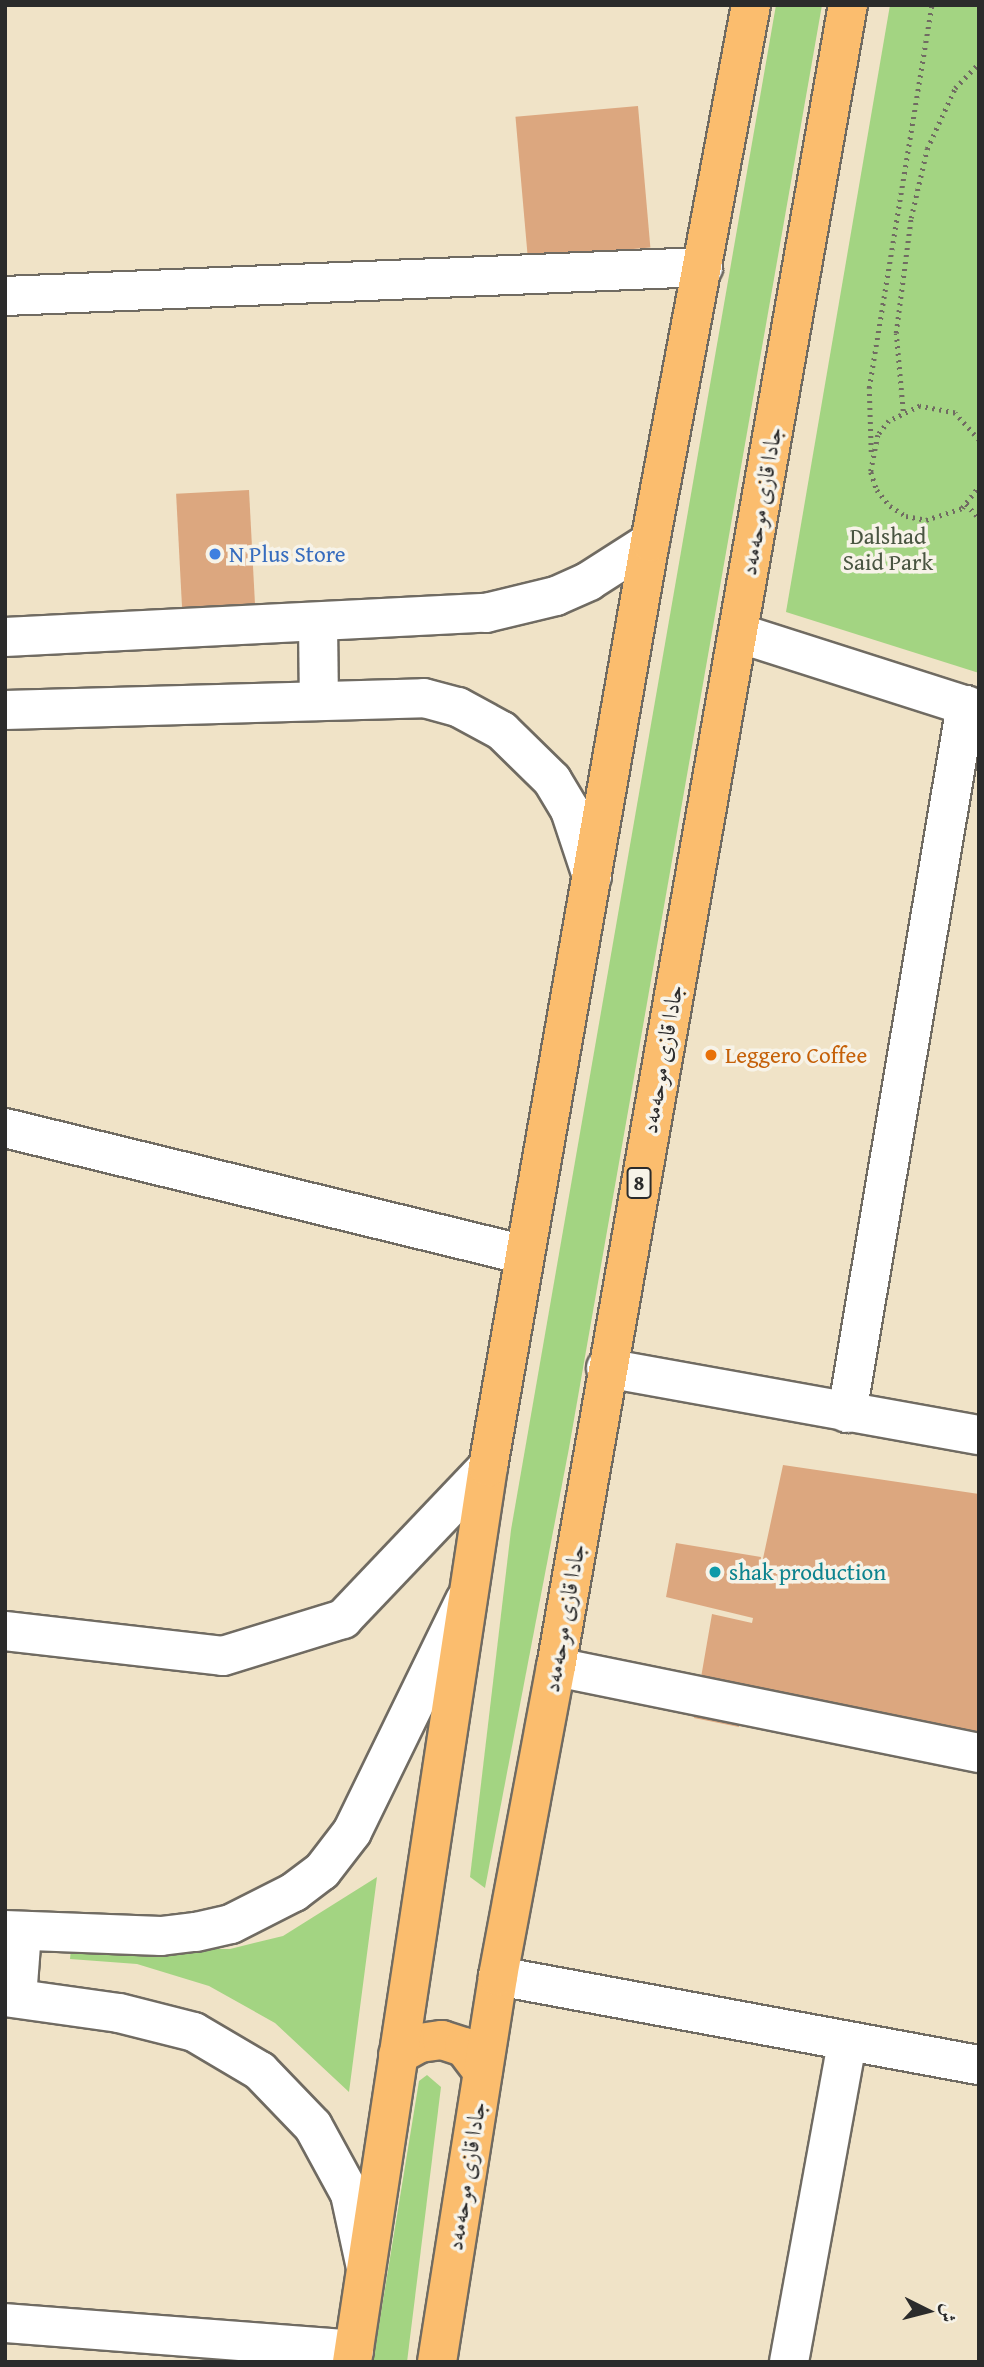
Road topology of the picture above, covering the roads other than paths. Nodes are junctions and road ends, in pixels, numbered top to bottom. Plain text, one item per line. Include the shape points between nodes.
1 (751, 5) edge
2 (848, 5) edge
3 (703, 267) junction
4 (5, 296) edge
5 (650, 542) junction
6 (318, 622) junction
7 (738, 633) junction
8 (5, 637) edge
9 (319, 701) junction
10 (973, 708) edge
11 (5, 710) edge
12 (592, 876) junction
13 (5, 1128) edge
14 (526, 1255) junction
15 (606, 1368) junction
16 (847, 1413) junction
17 (979, 1435) edge
18 (488, 1466) junction
19 (469, 1592) junction
20 (5, 1631) edge
21 (556, 1667) junction
22 (979, 1753) edge
23 (14, 1931) edge
24 (498, 1976) junction
25 (11, 1998) edge
26 (848, 2042) junction
27 (398, 2055) junction
28 (979, 2065) edge
29 (483, 2072) junction
30 (366, 2269) junction
31 (5, 2323) edge
32 (353, 2356) edge
33 (437, 2362) edge
34 (789, 2362) edge

1 - 3 main road
2 - 7 main road, جادا قازی موحەمەد / 8
3 - 4 street
3 - 5 main road
5 - 6 street via 589,581 521,606 450,616
5 - 12 main road
6 - 8 street
6 - 9 street
7 - 10 street
7 - 15 main road, جادا قازی موحەمەد / 8
9 - 11 street
9 - 12 street via 424,698 458,706 502,731 529,754 570,810
10 - 16 street
12 - 14 main road
13 - 14 street
14 - 18 main road
15 - 16 street
15 - 21 main road, جادا قازی موحەمەد / 8
16 - 17 street
18 - 19 main road
18 - 20 street via 343,1619 223,1656
19 - 23 street via 352,1832 322,1871 294,1892 231,1924 196,1933
19 - 27 main road
21 - 22 street
21 - 24 main road, جادا قازی موحەمەد / 8
23 - 25 street
24 - 26 street
24 - 29 main road, جادا قازی موحەمەد / 8
25 - 30 street via 119,2013 194,2032 260,2071 313,2126 350,2194
26 - 28 street
26 - 34 street
27 - 29 main road via 420,2043 442,2040 464,2047
27 - 30 main road
29 - 33 main road, جادا قازی موحەمەد / 8
30 - 32 main road
31 - 32 street

